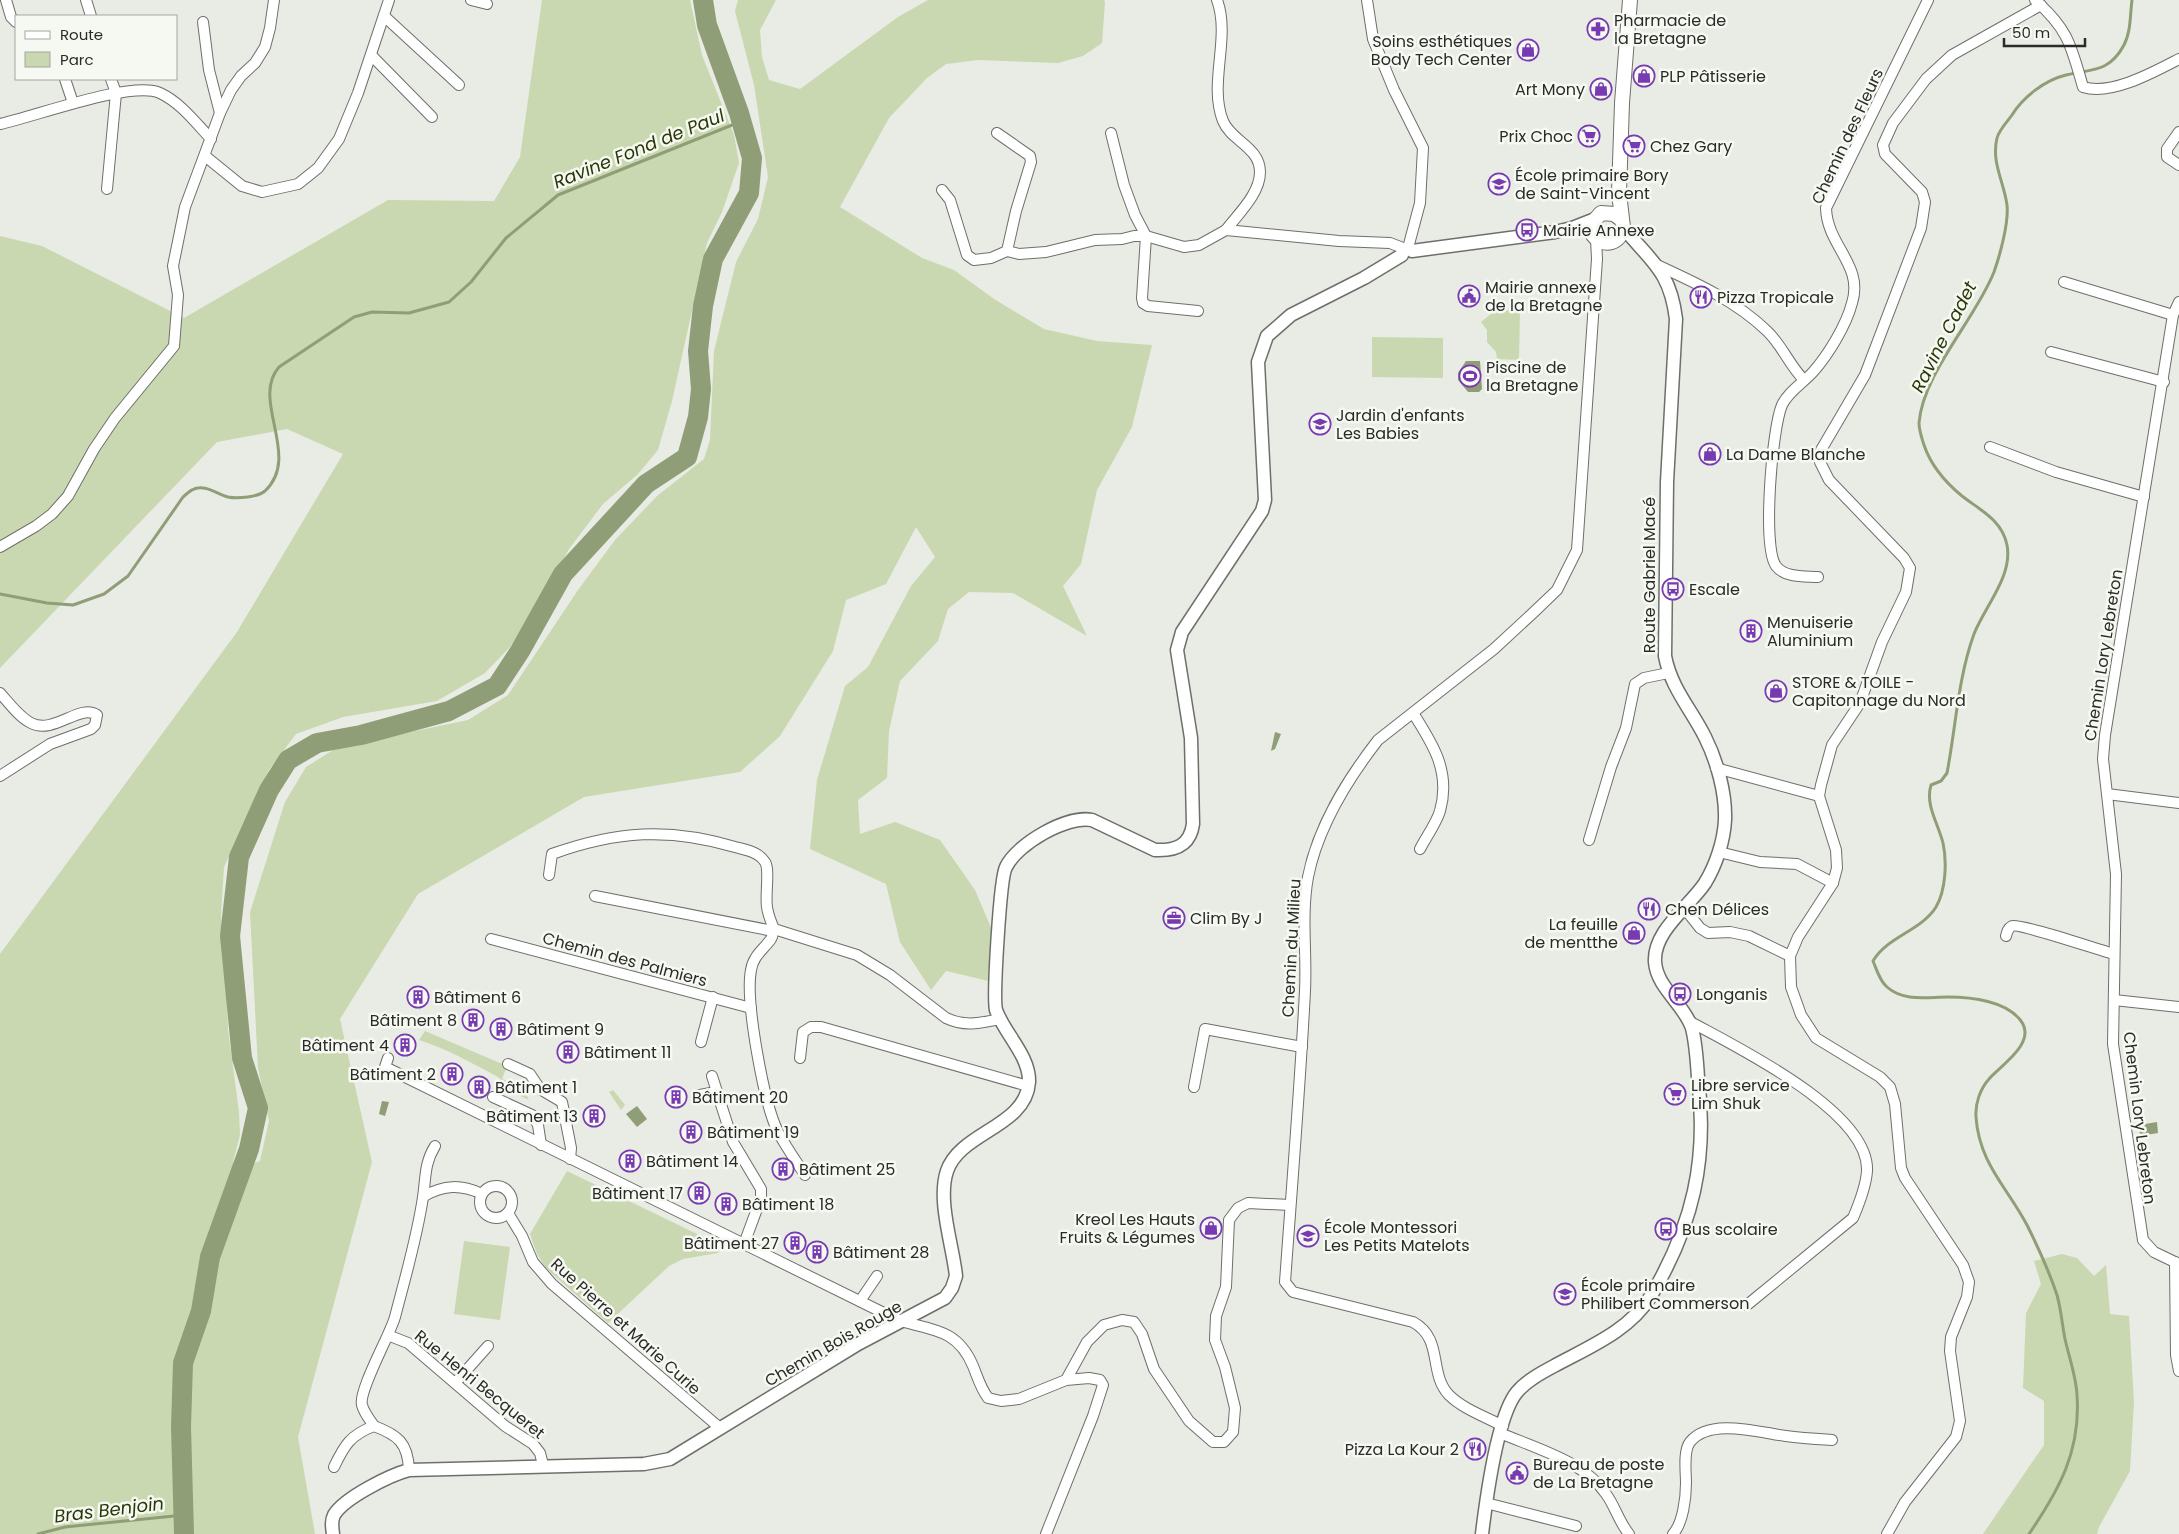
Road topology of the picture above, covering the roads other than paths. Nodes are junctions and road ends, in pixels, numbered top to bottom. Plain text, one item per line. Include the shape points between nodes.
1 (6, 0) edge
2 (86, 0) edge
3 (274, 0) edge
4 (389, 0) edge
5 (471, 0) edge
6 (1217, 0) edge
7 (1366, 0) edge
8 (1630, 0) edge
9 (1928, 0) edge
10 (2038, 3) edge
11 (487, 4) dead end
12 (91, 15) edge
13 (384, 16) junction
14 (15, 21) edge
15 (203, 22) dead end
16 (371, 55) junction
17 (2179, 59) edge
18 (65, 80) edge
19 (111, 80) edge
20 (459, 85) dead end
21 (116, 94) junction
22 (73, 103) junction
23 (220, 113) junction
24 (432, 117) dead end
25 (0, 124) edge
26 (2179, 132) edge
27 (997, 133) dead end
28 (1111, 133) dead end
29 (211, 139) junction
30 (204, 156) junction
31 (2179, 166) edge
32 (107, 189) dead end
33 (942, 190) dead end
34 (1619, 193) junction
35 (1600, 215) junction
36 (1622, 223) junction
37 (1572, 228) junction
38 (1226, 230) junction
39 (1146, 236) junction
40 (1604, 239) junction
41 (1640, 248) junction
42 (1406, 251) junction
43 (1006, 252) junction
44 (1657, 265) junction
45 (2064, 282) dead end
46 (2179, 302) edge
47 (1198, 311) dead end
48 (2173, 315) junction
49 (2051, 352) dead end
50 (1804, 380) junction
51 (2164, 382) junction
52 (1990, 447) dead end
53 (2144, 498) junction
54 (0, 547) edge
55 (1818, 577) dead end
56 (1668, 673) junction
57 (0, 694) edge
58 (1413, 713) junction
59 (1716, 768) junction
60 (0, 776) edge
61 (2107, 794) junction
62 (1819, 796) junction
63 (2179, 803) edge
64 (1589, 840) dead end
65 (1420, 850) dead end
66 (1719, 852) junction
67 (549, 875) dead end
68 (1833, 883) junction
69 (595, 896) dead end
70 (1685, 909) junction
71 (774, 930) junction
72 (2006, 936) dead end
73 (491, 939) dead end
74 (2114, 954) junction
75 (1790, 956) junction
76 (713, 998) junction
77 (2114, 1000) junction
78 (2179, 1007) edge
79 (751, 1008) junction
80 (1000, 1019) junction
81 (1689, 1021) junction
82 (701, 1042) dead end
83 (1302, 1047) junction
84 (388, 1058) dead end
85 (800, 1058) dead end
86 (508, 1064) dead end
87 (712, 1076) dead end
88 (1028, 1086) junction
89 (1194, 1087) dead end
90 (716, 1092) junction
91 (700, 1095) dead end
92 (493, 1098) dead end
93 (541, 1145) junction
94 (435, 1146) dead end
95 (570, 1159) junction
96 (805, 1175) dead end
97 (482, 1194) junction
98 (424, 1196) junction
99 (1290, 1205) junction
100 (508, 1213) junction
101 (744, 1244) junction
102 (2177, 1263) edge
103 (877, 1276) dead end
104 (860, 1302) junction
105 (1747, 1305) dead end
106 (900, 1322) junction
107 (390, 1336) junction
108 (488, 1346) dead end
109 (2179, 1371) edge
110 (1066, 1380) junction
111 (456, 1382) junction
112 (374, 1426) junction
113 (720, 1428) junction
114 (1501, 1430) junction
115 (1832, 1440) dead end
116 (543, 1465) junction
117 (334, 1467) dead end
118 (408, 1470) junction
119 (1486, 1503) junction
120 (1576, 1526) dead end
121 (333, 1534) edge
122 (1046, 1534) edge
123 (1482, 1534) edge
124 (1629, 1534) edge
125 (1672, 1534) edge
126 (1887, 1534) edge

1 - 14 street
2 - 12 street
3 - 23 street via 265,47 241,76
4 - 13 street
5 - 11 street
6 - 38 street via 1221,29 1219,83 1224,122 1256,156 1260,172 1257,186
7 - 42 street via 1373,39 1423,148 1420,203
8 - 34 main road
9 - 50 street, Chemin des Fleurs via 1826,208 1829,229 1854,275 1855,291 1839,331 1813,372
10 - 17 street via 2061,26 2069,40 2087,89 2140,78
10 - 62 street via 1952,55 1926,79 1893,123 1883,146 1885,154 1922,192 1925,202 1921,228 1865,375 1827,437 1820,462 1829,480 1904,558 1910,568 1910,576 1860,703 1832,745
13 - 16 street
13 - 20 street
15 - 23 street via 209,70
16 - 24 street
16 - 30 street via 339,139 318,168 298,184 262,192 242,186
18 - 22 street
19 - 21 street
21 - 22 street
21 - 29 street via 158,92 179,104
21 - 32 street
22 - 25 street
23 - 29 street
26 - 31 street via 2167,149 2167,157
27 - 43 street via 1030,156 1031,162
28 - 39 street via 1124,185
29 - 30 street
30 - 54 street via 185,207 173,266 178,296 174,346 115,418 68,496 36,526
33 - 43 street via 950,200 967,255 974,260
34 - 35 main road
34 - 36 main road
35 - 36 main road via 1614,214
35 - 37 street
35 - 40 main road via 1592,226
36 - 40 main road via 1622,232
36 - 41 street, Route Gabriel Macé
37 - 40 street
37 - 42 street via 1512,239
38 - 39 street via 1199,245 1184,247
38 - 42 street via 1390,243
39 - 43 street via 1095,240 1046,252
39 - 47 street via 1143,303
40 - 41 street, Route Gabriel Macé
40 - 58 street, Chemin du Milieu via 1597,259 1574,558 1557,590 1494,650
41 - 44 street, Route Gabriel Macé
42 - 80 street via 1364,278 1291,315 1267,336 1261,349 1258,362 1262,511 1182,632 1177,650 1191,738 1191,836 1186,843 1155,850 1088,819 1048,829 1025,845 1006,866 1001,888 996,1008
44 - 50 street via 1700,285 1766,330
44 - 56 street, Route Gabriel Macé via 1670,288 1676,319 1667,492 1665,639
45 - 48 street
46 - 48 street, Chemin Lory Lebreton
48 - 51 street, Chemin Lory Lebreton
49 - 51 street
50 - 55 street, Chemin des Fleurs via 1782,405 1778,420 1770,498 1771,554 1782,572
51 - 53 street, Chemin Lory Lebreton
52 - 53 street via 2056,472
53 - 61 street, Chemin Lory Lebreton via 2105,735 2103,759
56 - 59 street, Route Gabriel Macé via 1705,738
56 - 64 street via 1644,678 1635,684 1626,728
57 - 60 street via 36,726 52,725 87,712 97,715 97,720 91,729 50,744
58 - 65 street via 1430,740 1443,770 1444,784 1440,812
58 - 83 street, Chemin du Milieu via 1378,740 1356,768 1336,801 1317,844 1308,878 1305,914
59 - 62 street
59 - 66 street, Route Gabriel Macé via 1725,821
61 - 63 street
61 - 74 street, Chemin Lory Lebreton via 2116,874
62 - 68 street via 1836,850 1837,868
66 - 68 street via 1760,862 1797,864
66 - 70 street, Route Gabriel Macé via 1705,882
67 - 71 street via 552,854 587,841 634,833 675,834 722,843 759,854 767,863 767,909
68 - 75 street via 1798,937
69 - 71 street
70 - 75 street via 1708,933 1730,932 1749,936
70 - 81 street, Route Gabriel Macé via 1662,935 1656,948 1655,962 1658,977
71 - 79 street via 773,938 759,951 751,970
71 - 80 street via 857,955 890,974 956,1023 968,1025
72 - 74 street via 2008,929 2022,926
73 - 76 street, Chemin des Palmiers
74 - 77 street, Chemin Lory Lebreton
75 - 126 street via 1791,987 1801,1015 1816,1038 1880,1076 1890,1087 1905,1178 1963,1265 1969,1282 1967,1297 1951,1337 1960,1421 1956,1437 1905,1502
76 - 79 street, Chemin des Palmiers
76 - 82 street
77 - 78 street
77 - 102 street, Chemin Lory Lebreton via 2113,1044 2140,1228 2148,1247
79 - 96 street via 771,1113 778,1132
80 - 88 street via 1023,1059
81 - 105 street via 1800,1084 1832,1108 1863,1151 1867,1170 1853,1218
81 - 114 street, Route Gabriel Macé via 1695,1043 1703,1124 1700,1162 1690,1208 1669,1264 1649,1299 1624,1326 1542,1372 1517,1392
83 - 89 street via 1206,1029
83 - 99 street, Chemin du Milieu
84 - 93 street via 385,1067
85 - 88 street via 802,1032 811,1027 821,1028
86 - 95 street via 530,1074 540,1089 562,1102 571,1148
87 - 90 street
88 - 106 street, Chemin Bois Rouge via 1014,1111 960,1152 951,1163 945,1182 945,1202 956,1276 945,1298
90 - 91 street
90 - 101 street via 733,1142 761,1189 761,1198
92 - 93 street via 532,1115 538,1126
93 - 95 street
94 - 98 street via 425,1168
95 - 101 street
97 - 98 street via 454,1186
97 - 100 street via 480,1201 487,1215 494,1218
97 - 100 street via 495,1186 509,1192 512,1206
98 - 107 street
99 - 110 street via 1248,1203 1238,1208 1229,1220 1226,1287 1216,1316 1215,1340 1235,1408 1234,1432 1224,1442 1213,1442 1188,1422 1154,1369 1142,1334 1134,1322 1122,1320 1104,1325 1088,1342
99 - 114 street, Chemin du Milieu via 1284,1282 1289,1289 1413,1322 1424,1328 1448,1394
100 - 113 street, Rue Pierre et Marie Curie via 532,1262 552,1284
101 - 104 street
102 - 109 street via 2176,1355
103 - 104 street
104 - 106 street
106 - 110 street via 949,1334 964,1348 988,1398 1002,1401 1019,1399
106 - 113 street, Chemin Bois Rouge
107 - 111 street, Rue Henri Becqueret via 408,1343
107 - 112 street via 363,1392 361,1404
108 - 111 street
110 - 122 street via 1089,1378 1100,1380 1102,1385
111 - 116 street, Rue Henri Becqueret via 505,1426 533,1444
112 - 117 street via 362,1430 345,1444
112 - 118 street via 388,1432 408,1453
113 - 116 street, Chemin Bois Rouge via 670,1459 658,1462
114 - 119 street, Route Gabriel Macé
114 - 124 street via 1592,1476
115 - 125 street via 1739,1428 1719,1428 1704,1433 1690,1442 1686,1455 1686,1492 1679,1522
116 - 118 street, Chemin Bois Rouge
118 - 121 street, Chemin Bois Rouge via 390,1476 343,1505 332,1521
119 - 120 street
119 - 123 street, Route Gabriel Macé

